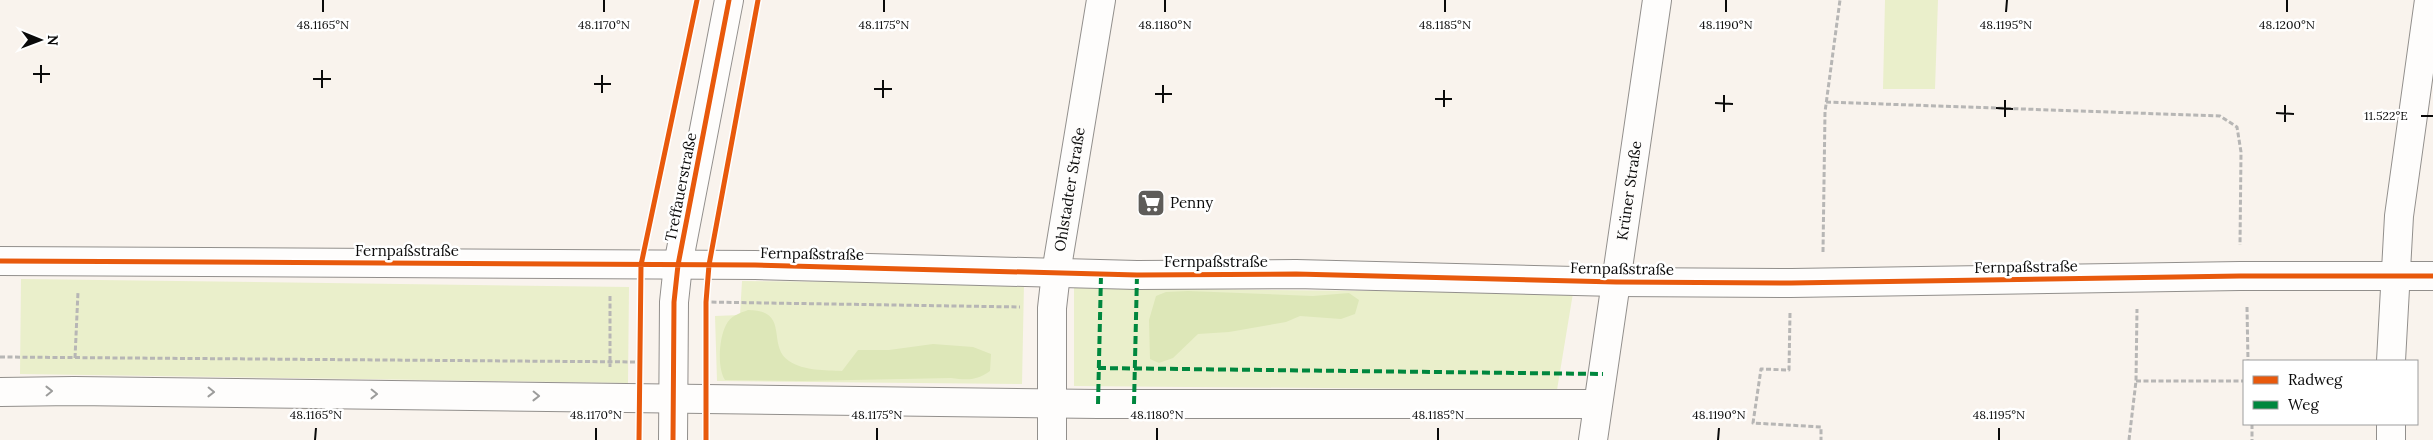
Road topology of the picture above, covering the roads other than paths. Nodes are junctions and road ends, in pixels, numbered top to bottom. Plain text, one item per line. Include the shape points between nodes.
1 (729, 0) edge
2 (1100, 0) edge
3 (1656, 0) edge
4 (2429, 0) edge
5 (0, 261) edge
6 (678, 265) junction
7 (1056, 273) junction
8 (2396, 274) junction
9 (2433, 276) edge
10 (1616, 282) junction
11 (2391, 360) edge
12 (0, 392) edge
13 (673, 399) junction
14 (1052, 402) junction
15 (1597, 404) junction
16 (2391, 425) edge
17 (673, 440) edge
18 (1052, 440) edge
19 (1592, 440) edge
20 (2390, 440) edge

1 - 6 street, Treffauerstraße
2 - 7 street, Ohlstadter Straße
3 - 10 street, Krüner Straße
4 - 8 street via 2399,216
5 - 6 street, Fernpaßstraße
6 - 7 street, Fernpaßstraße
6 - 13 street, Treffauerstraße via 674,302
7 - 10 street, Fernpaßstraße via 1306,274
7 - 14 street, Ohlstadter Straße via 1052,308
8 - 9 street, Fernpaßstraße
8 - 10 street, Fernpaßstraße via 1822,283
8 - 11 street
10 - 15 street, Krüner Straße
12 -> 13 street
13 - 14 street
13 - 17 street, Treffauerstraße
14 - 15 street
14 - 18 street, Ohlstadter Straße
15 - 19 street, Krüner Straße
16 - 20 street

